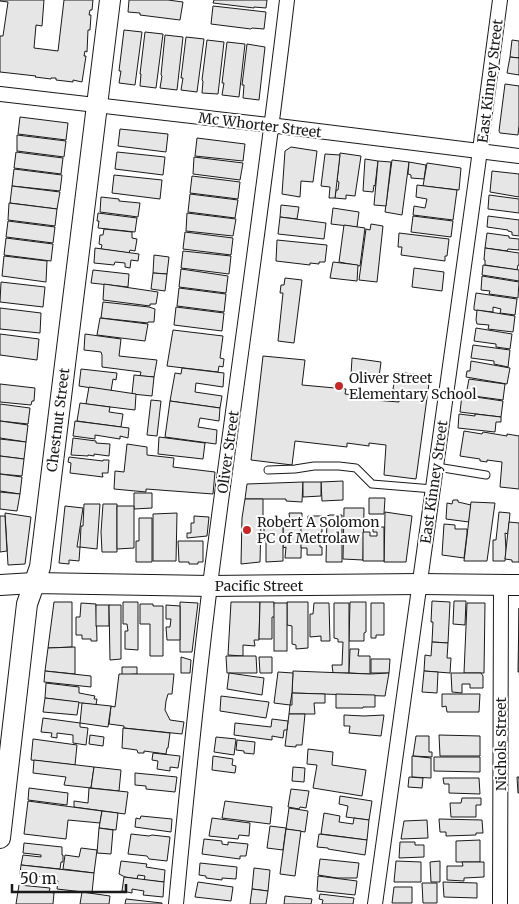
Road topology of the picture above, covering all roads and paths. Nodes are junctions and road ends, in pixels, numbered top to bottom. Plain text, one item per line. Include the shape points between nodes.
1 (110, 0) edge
2 (288, 0) edge
3 (500, 0) edge
4 (0, 94) edge
5 (97, 106) junction
6 (272, 126) junction
7 (480, 151) junction
8 (519, 156) edge
9 (437, 467) junction
10 (268, 470) dead end
11 (486, 475) dead end
12 (433, 489) junction
13 (34, 583) junction
14 (420, 584) junction
15 (0, 585) edge
16 (510, 585) edge
17 (210, 586) junction
18 (0, 830) edge
19 (176, 904) edge
20 (375, 904) edge
21 (500, 904) edge

1 - 5 street, Chestnut Street
2 - 6 street, Oliver Street
3 - 7 street, East Kinney Street
4 - 5 street, Mc Whorter Street
5 - 6 street, Mc Whorter Street
5 - 13 street, Chestnut Street via 40,567
6 - 7 street, Mc Whorter Street
6 - 17 street, Oliver Street
7 - 8 street, Mc Whorter Street
7 - 9 street, East Kinney Street
9 - 11 lane
9 - 12 street, East Kinney Street
10 - 12 lane via 314,466 356,468 372,484
12 - 14 street, East Kinney Street
13 - 15 street, Pacific Street
13 - 17 street, Pacific Street
13 - 18 street, Chestnut Street via 28,601
14 - 16 street, Pacific Street
14 - 17 street, Pacific Street
14 - 20 street, East Kinney Street
16 - 21 street, Nichols Street
17 - 19 street, Oliver Street

